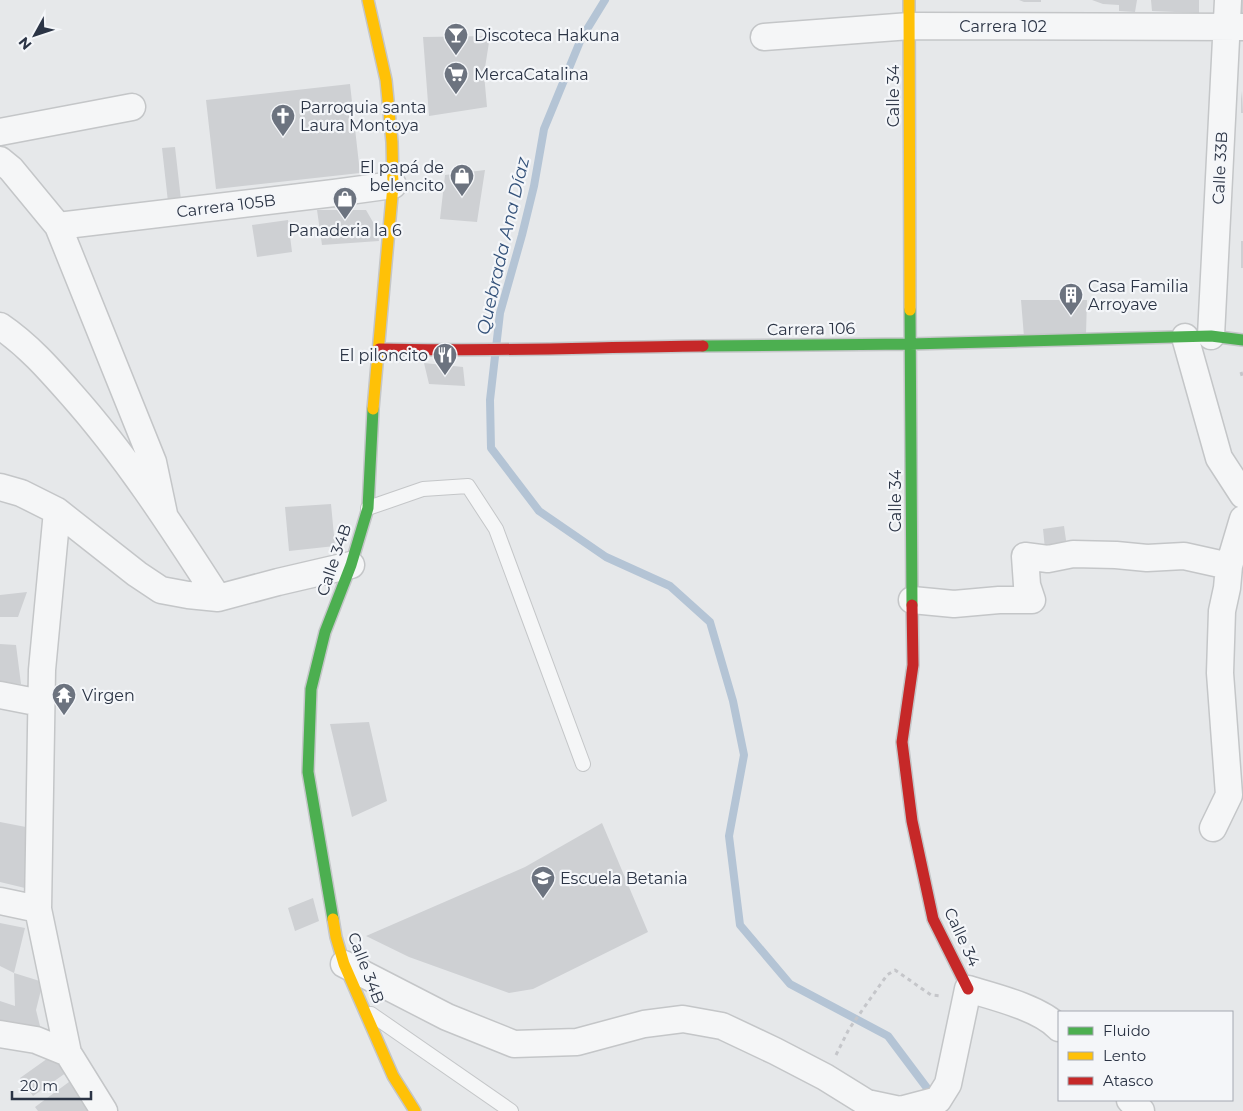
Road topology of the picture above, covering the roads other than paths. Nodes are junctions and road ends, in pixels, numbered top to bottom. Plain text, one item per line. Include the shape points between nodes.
1 (368, 0) edge
2 (909, 0) edge
3 (1228, 0) edge
4 (910, 26) junction
5 (1235, 27) edge
6 (764, 37) dead end
7 (132, 108) dead end
8 (0, 132) edge
9 (0, 160) edge
10 (392, 185) junction
11 (58, 226) junction
12 (0, 326) edge
13 (1211, 336) junction
14 (1185, 337) junction
15 (1243, 340) edge
16 (910, 344) junction
17 (378, 349) junction
18 (0, 487) edge
19 (1243, 494) edge
20 (368, 508) junction
21 (57, 511) junction
22 (164, 514) junction
23 (1243, 519) edge
24 (351, 566) junction
25 (1229, 566) junction
26 (218, 598) junction
27 (912, 600) junction
28 (0, 695) edge
29 (41, 703) junction
30 (583, 764) dead end
31 (1213, 828) dead end
32 (0, 901) edge
33 (38, 909) junction
34 (344, 964) junction
35 (968, 989) junction
36 (364, 1009) junction
37 (1058, 1027) edge
38 (0, 1034) edge
39 (68, 1053) junction
40 (1131, 1101) edge
41 (104, 1111) edge
42 (415, 1111) edge
43 (511, 1111) edge
44 (1141, 1111) edge

1 - 10 street, Calle 34B via 386,80
2 - 4 street, Calle 34
3 - 5 street, Calle 33B
4 - 5 street, Carrera 102
4 - 6 street, Carrera 102
4 - 16 street, Calle 34
5 - 13 street, Calle 33B
7 - 8 street
9 - 11 street
10 - 11 street, Carrera 105B
10 - 17 street, Calle 34B
11 - 22 street via 153,462
12 - 22 street via 39,358 84,408
13 - 14 street, Carrera 106
13 - 15 street, Carrera 106
14 - 16 street, Carrera 106
14 - 19 street via 1219,458
16 - 17 street, Carrera 106
16 - 27 street, Calle 34
17 - 20 street, Calle 34B
18 - 21 street
20 - 24 street, Calle 34B
20 - 30 lane via 423,489 468,486 496,530
21 - 26 street via 161,590
21 - 29 street
22 - 26 street
23 - 25 street
24 - 26 street
24 - 34 street, Calle 34B via 325,632 311,689 308,772 336,937
25 - 27 street via 1184,556 1147,558 1073,554 1048,559 1025,556 1027,585 1032,600 954,604
25 - 31 street via 1222,611 1220,672 1229,795
27 - 35 street, Calle 34 via 913,664 902,742 912,821 933,918
28 - 29 street
29 - 33 street
32 - 33 street
33 - 39 street
34 - 35 street via 447,1017 514,1044 576,1042 644,1024 682,1019 722,1026 800,1064 867,1103 900,1110 938,1100 948,1084
34 - 36 street, Calle 34B
35 - 37 street via 1004,999 1052,1020
36 - 42 street, Calle 34B via 393,1076
36 - 43 lane
38 - 39 street via 36,1040
39 - 41 street
40 - 44 street

